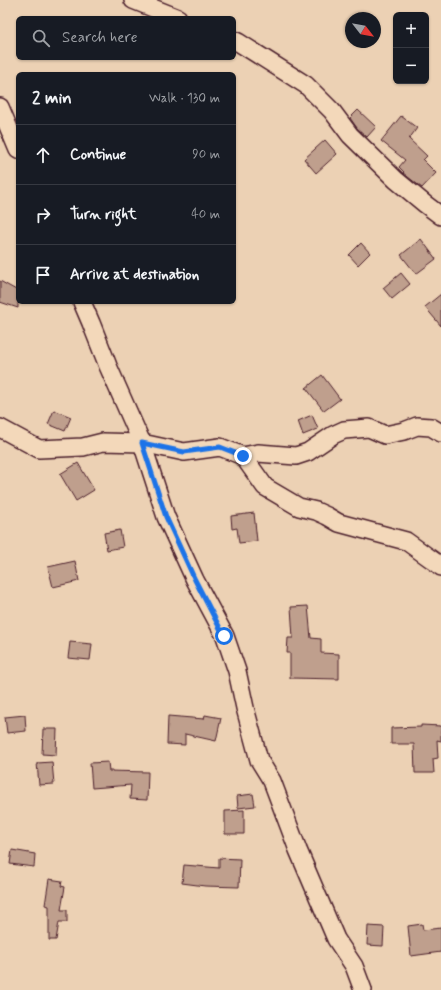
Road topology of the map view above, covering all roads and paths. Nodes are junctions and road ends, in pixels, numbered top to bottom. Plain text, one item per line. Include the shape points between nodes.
1 (133, 0) edge
2 (173, 16) edge
3 (236, 41) edge
4 (0, 107) edge
5 (16, 145) edge
6 (441, 216) edge
7 (83, 304) edge
8 (0, 428) edge
9 (441, 433) edge
10 (142, 443) junction
11 (243, 456) junction
12 (441, 567) edge
13 (363, 990) edge

1 - 2 street
3 - 6 street via 306,85 332,111 350,135 396,180
4 - 5 street
7 - 10 street
8 - 10 street via 39,449 104,442
9 - 11 street via 431,427 417,426 385,434 369,428 344,430 308,452 296,456 258,453
10 - 11 street via 184,452 220,447
10 - 13 street via 166,517 238,670 245,708 260,760 272,781 336,939 354,966
11 - 12 street via 265,487 279,496 339,522 406,541

